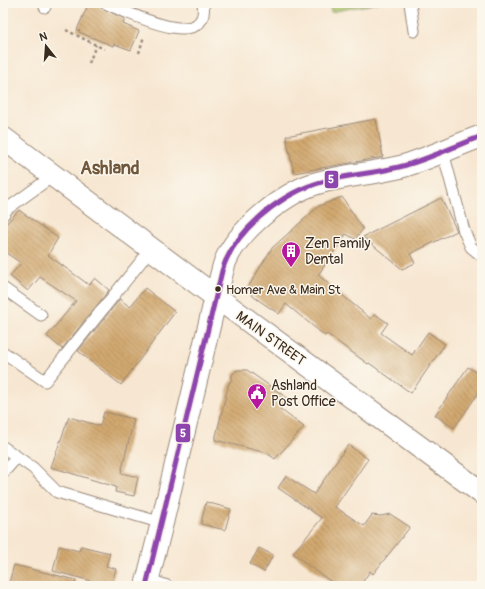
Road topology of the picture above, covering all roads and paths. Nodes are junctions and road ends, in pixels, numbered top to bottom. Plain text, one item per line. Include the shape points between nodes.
1 (105, 3) edge
2 (203, 3) edge
3 (410, 3) edge
4 (66, 30) dead end
5 (414, 31) dead end
6 (146, 32) dead end
7 (96, 45) junction
8 (104, 49) dead end
9 (138, 54) dead end
10 (89, 63) dead end
11 (482, 136) edge
12 (3, 138) edge
13 (443, 152) junction
14 (54, 175) junction
15 (3, 215) edge
16 (151, 249) junction
17 (482, 256) edge
18 (3, 288) edge
19 (216, 298) junction
20 (41, 315) dead end
21 (3, 352) edge
22 (3, 447) edge
23 (16, 456) junction
24 (3, 473) edge
25 (482, 493) edge
26 (162, 523) junction
27 (153, 584) edge

1 - 2 lane via 159,25 182,28 193,26 203,19
3 - 5 lane
4 - 7 path
6 - 9 path
7 - 8 path
7 - 10 path
11 - 13 street
12 - 14 street, MAIN STREET
13 - 17 lane via 464,231 471,247
13 - 19 street via 398,167 313,184 293,194 261,217 240,237 225,262
14 - 15 lane
14 - 16 street, MAIN STREET
16 - 19 street, MAIN STREET
16 - 21 lane via 46,381
18 - 20 lane
19 - 25 street, MAIN STREET
19 - 26 street
22 - 23 lane
23 - 24 lane
23 - 26 lane via 33,468 57,492
26 - 27 street

